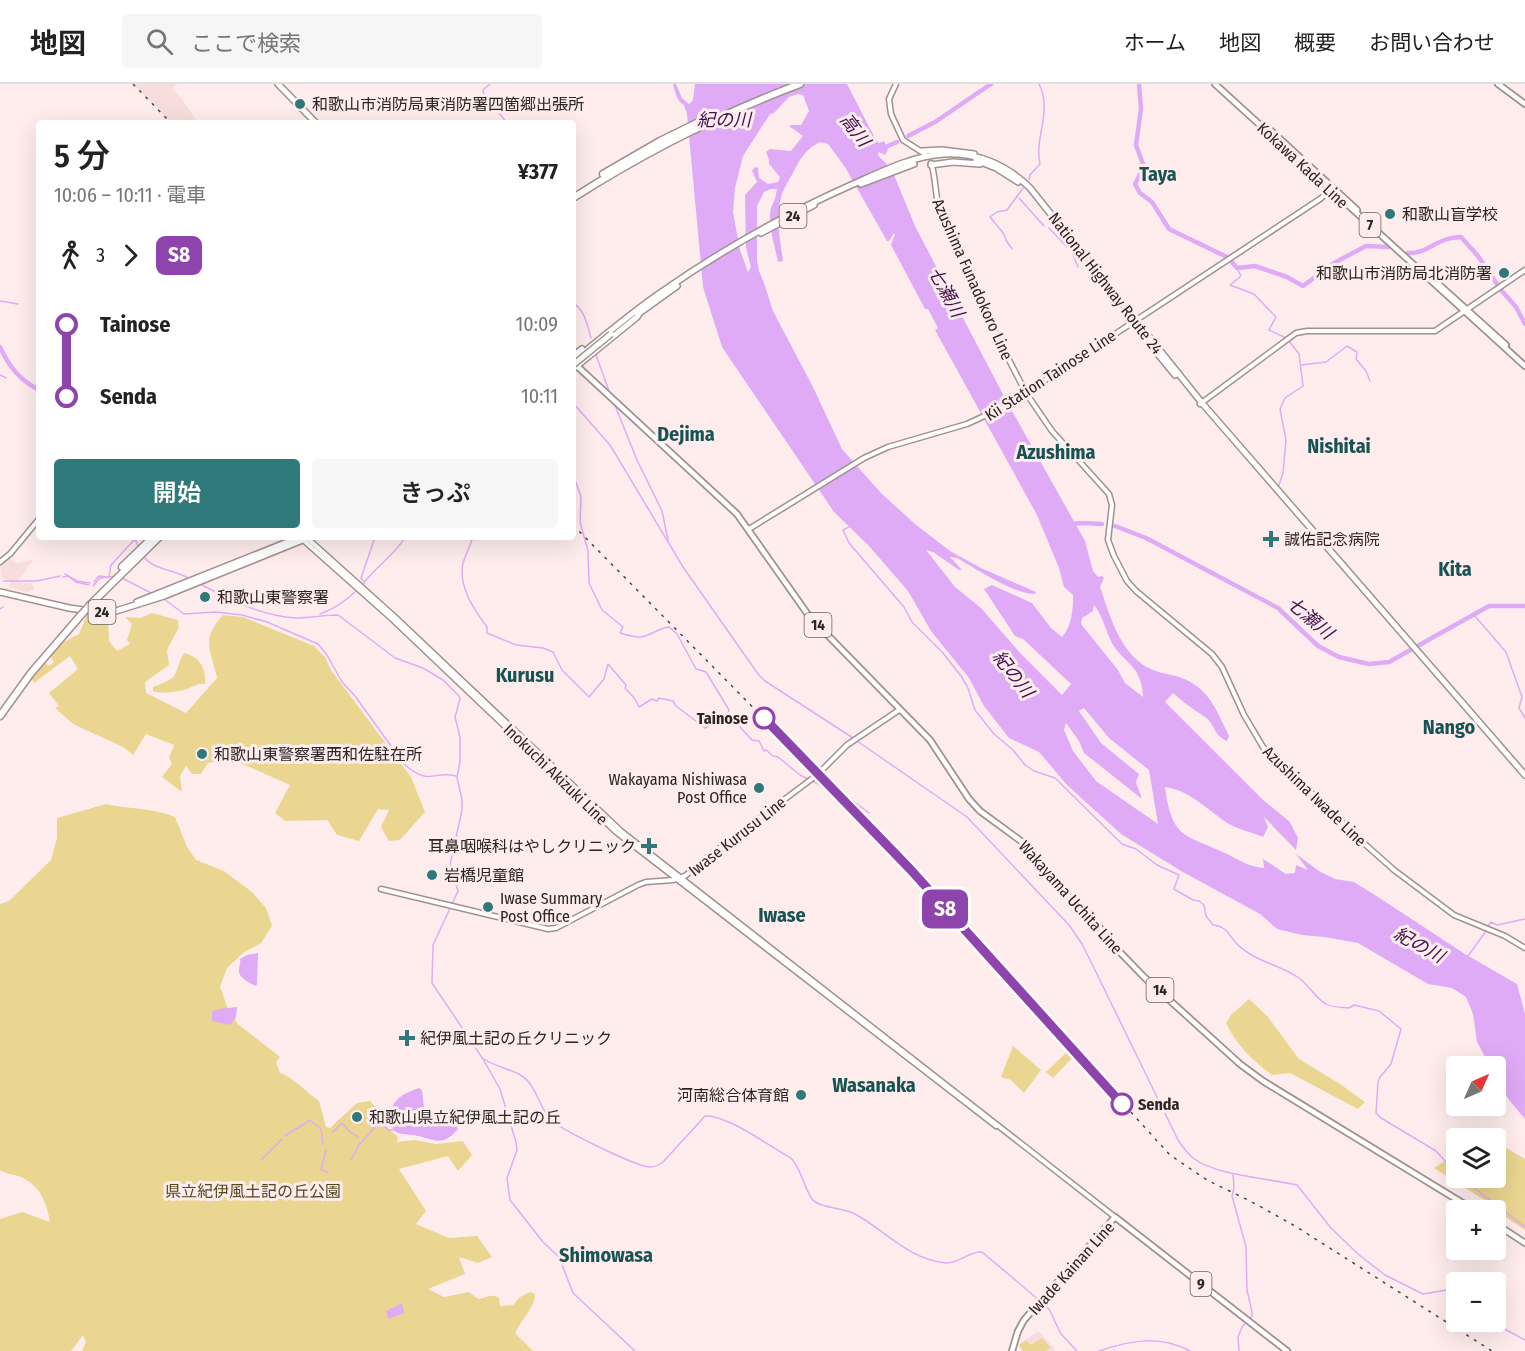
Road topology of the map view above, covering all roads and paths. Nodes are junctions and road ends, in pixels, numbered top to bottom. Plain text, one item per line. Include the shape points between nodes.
1 (278, 84) edge
2 (788, 84) edge
3 (800, 84) edge
4 (896, 84) edge
5 (1217, 84) edge
6 (1498, 84) edge
7 (1525, 104) edge
8 (313, 120) edge
9 (924, 152) joint
10 (981, 161) junction
11 (931, 164) joint
12 (615, 170) junction
13 (1332, 189) junction
14 (576, 193) edge
15 (1525, 270) edge
16 (682, 280) junction
17 (1466, 311) junction
18 (1133, 321) junction
19 (610, 333) junction
20 (576, 354) edge
21 (576, 362) edge
22 (576, 363) edge
23 (1525, 365) edge
24 (576, 366) edge
25 (1024, 394) junction
26 (1201, 404) junction
27 (36, 523) edge
28 (750, 528) junction
29 (150, 540) edge
30 (156, 540) edge
31 (299, 540) edge
32 (306, 540) edge
33 (0, 562) edge
34 (109, 583) junction
35 (0, 591) edge
36 (1420, 657) junction
37 (25, 679) junction
38 (0, 710) edge
39 (899, 710) junction
40 (0, 716) edge
41 (1525, 775) edge
42 (1525, 780) edge
43 (679, 879) junction
44 (381, 889) dead end
45 (1525, 948) edge
46 (1457, 1200) edge
47 (1115, 1217) junction
48 (1506, 1231) edge
49 (1525, 1243) edge
50 (1012, 1351) edge
51 (1287, 1351) edge

1 - 8 highway
2 - 12 highway via 700,121
3 - 12 highway via 692,130
4 - 9 main road via 889,99 891,114 903,140
5 - 13 main road, Kokawa Kada Line / 7
6 - 7 main road
9 - 10 highway, 24 via 942,150
10 - 11 highway, 24
10 - 16 highway, National Highway Route 24 / 24 via 945,157 910,163 810,207
10 - 18 highway, National Highway Route 24 / 24 via 999,168 1030,193
11 - 25 main road, Azushima Funadokoro Line via 940,213
12 - 14 highway
13 - 17 main road, Kokawa Kada Line / 7
13 - 18 main road, Kii Station Tainose Line
15 - 17 main road
16 - 19 highway, National Highway Route 24 / 24
16 - 19 highway, National Highway Route 24 / 24 via 636,308
17 - 23 main road, Kokawa Kada Line / 7
17 - 26 main road via 1435,331 1296,333
18 - 25 main road, Kii Station Tainose Line
18 - 26 highway, National Highway Route 24 / 24
19 - 20 highway
19 - 21 highway, National Highway Route 24 / 24, bridge
19 - 22 highway, bridge via 601,346
24 - 28 main road, Wakayama Uchita Line / 14
25 - 28 main road, Kii Station Tainose Line via 968,424 870,455
25 - 45 main road, Azushima Iwade Line via 1109,494 1112,505 1108,540 1127,580 1218,661 1253,731 1268,752 1384,862 1424,893 1454,915
26 - 36 highway, National Highway Route 24 / 24
27 - 33 main road
28 - 39 main road, Wakayama Uchita Line / 14 via 809,616
29 - 34 highway
30 - 34 highway
31 - 35 highway, 24 via 164,596 116,611 69,608
32 - 43 main road, Inokuchi Akizuki Line via 395,617 603,815
34 - 37 highway, bridge
36 - 41 highway, National Highway Route 24 / 24
36 - 42 highway, National Highway Route 24 / 24
37 - 38 highway
37 - 40 highway
39 - 43 main road, Iwase Kurusu Line via 854,739 817,775
39 - 46 main road, Wakayama Uchita Line / 14 via 930,740 975,805 1025,844 1059,888 1089,914 1144,977 1240,1064 1290,1100
43 - 44 main road, Iwase Kurusu Line via 638,885 548,929
43 - 47 main road, Inokuchi Akizuki Line
47 - 50 main road, Iwade Kainan Line via 1021,1325
47 - 51 main road, Iwade Kainan Line / 9
48 - 49 main road

